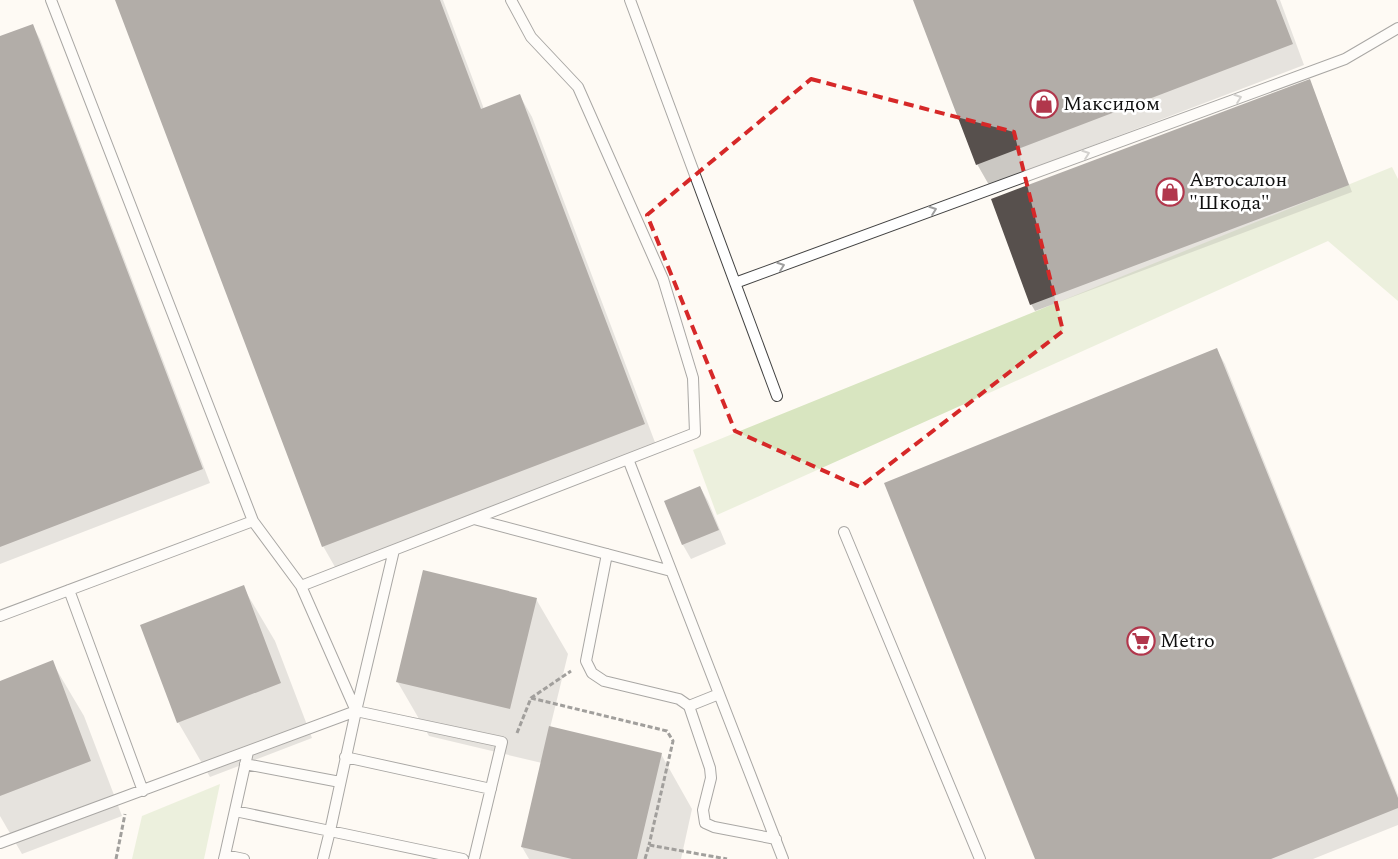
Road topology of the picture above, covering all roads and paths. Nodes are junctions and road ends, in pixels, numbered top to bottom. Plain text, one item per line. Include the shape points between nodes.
1 (51, 0) edge
2 (511, 0) edge
3 (630, 0) edge
4 (1398, 28) edge
5 (735, 283) junction
6 (777, 396) dead end
7 (628, 459) junction
8 (474, 519) junction
9 (253, 521) junction
10 (844, 532) dead end
11 (394, 550) junction
12 (607, 554) junction
13 (671, 571) junction
14 (301, 586) junction
15 (69, 590) junction
16 (0, 616) edge
17 (586, 661) junction
18 (719, 694) junction
19 (531, 698) junction
20 (689, 706) junction
21 (356, 711) junction
22 (502, 742) junction
23 (248, 752) junction
24 (346, 757) junction
25 (245, 764) junction
26 (340, 782) junction
27 (143, 790) junction
28 (491, 790) junction
29 (126, 811) dead end
30 (235, 811) junction
31 (330, 831) junction
32 (776, 839) junction
33 (0, 843) edge
34 (649, 844) junction
35 (224, 857) edge
36 (116, 859) edge
37 (244, 859) edge
38 (323, 859) edge
39 (463, 859) edge
40 (474, 859) edge
41 (645, 859) edge
42 (728, 859) edge
43 (783, 859) edge
44 (980, 859) edge

1 - 9 lane
2 - 7 lane via 531,37 578,87 662,279 694,378 694,433
3 - 5 lane
5 -> 4 lane via 1345,59
5 - 6 lane
7 - 8 lane
7 - 13 lane
8 - 11 lane
8 - 12 lane
9 - 14 lane
9 - 15 lane
10 - 44 lane
11 - 14 lane
11 - 21 lane
12 - 13 lane
12 - 17 lane
13 - 18 lane
14 - 21 lane
15 - 16 lane
15 - 27 lane
17 - 19 path
17 - 20 lane via 592,673 604,681 679,698
18 - 20 lane
18 - 32 lane
19 - 22 path via 518,732
19 - 34 path via 667,731 673,741
20 - 32 lane via 710,768 711,778 703,810 705,823
21 - 22 lane
21 - 23 lane
21 - 24 lane
22 - 28 lane
23 - 25 lane
23 - 27 lane
24 - 26 lane
24 - 28 lane
25 - 26 lane
25 - 30 lane
26 - 31 lane
27 - 33 lane
28 - 40 lane
29 - 36 path
30 - 31 lane
30 - 35 lane
31 - 38 lane
31 - 39 lane
32 - 43 lane
34 - 41 path
34 - 42 path
35 - 37 lane

